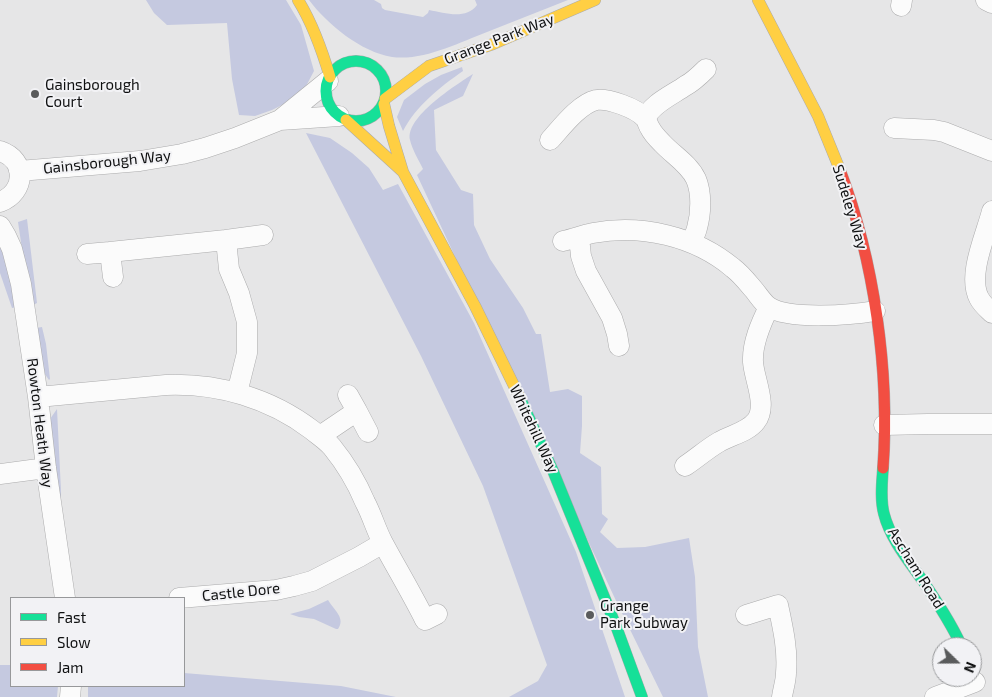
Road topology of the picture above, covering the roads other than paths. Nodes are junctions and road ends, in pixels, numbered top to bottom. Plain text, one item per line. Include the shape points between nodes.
1 (298, 0) edge
2 (595, 0) edge
3 (986, 0) edge
4 (758, 2) edge
5 (992, 3) edge
6 (306, 12) junction
7 (326, 29) dead end
8 (353, 51) dead end
9 (368, 63) junction
10 (386, 65) dead end
11 (413, 66) dead end
12 (430, 66) junction
13 (706, 69) dead end
14 (329, 79) junction
15 (384, 102) junction
16 (343, 118) junction
17 (646, 118) junction
18 (280, 120) junction
19 (894, 128) dead end
20 (550, 140) dead end
21 (0, 151) edge
22 (992, 151) edge
23 (19, 171) junction
24 (403, 172) junction
25 (7, 197) edge
26 (992, 211) edge
27 (0, 226) edge
28 (263, 235) dead end
29 (226, 240) junction
30 (691, 242) junction
31 (12, 249) junction
32 (110, 252) junction
33 (87, 254) dead end
34 (113, 277) dead end
35 (769, 307) junction
36 (875, 311) junction
37 (992, 313) edge
38 (619, 346) dead end
39 (238, 393) junction
40 (38, 397) junction
41 (992, 424) edge
42 (884, 425) junction
43 (368, 432) dead end
44 (320, 436) junction
45 (685, 466) dead end
46 (46, 468) junction
47 (0, 474) edge
48 (383, 543) junction
49 (65, 597) edge
50 (185, 598) edge
51 (437, 614) dead end
52 (746, 615) dead end
53 (957, 637) edge
54 (966, 687) edge
55 (642, 697) edge
56 (782, 697) edge
57 (936, 697) edge

1 - 6 main road
2 - 12 main road, Grange Park Way via 493,44
3 - 5 street
4 - 36 main road, Sudeley Way via 807,93 836,158 857,224
6 - 7 main road
6 - 14 main road via 322,50
8 - 9 main road
9 - 10 main road
9 - 14 main road via 352,61 343,64
9 - 15 main road via 385,81
11 - 12 main road, Grange Park Way
12 - 15 main road, Grange Park Way
13 - 17 street via 656,105
14 - 16 main road via 327,101
14 - 18 street, Gainsborough Way
15 - 16 main road via 375,115 366,120
15 - 24 main road, Whitehill Way
16 - 18 street, Gainsborough Way
16 - 24 main road, Whitehill Way
17 - 20 street via 621,104 598,100 577,112
17 - 30 street via 655,136 684,163 696,180 699,213
18 - 23 street, Gainsborough Way via 182,154 140,161
19 - 22 street via 935,122 944,132
21 - 23 street via 14,160
23 - 25 street, Rowton Heath Way via 19,184
24 - 55 main road, Whitehill Way via 475,306 553,470
25 - 31 street, Rowton Heath Way via 12,215
26 - 37 street via 975,274 980,299
27 - 31 street, Rowton Heath Way
28 - 29 street
29 - 32 street
29 - 39 street via 229,269 246,322 247,353
30 - 35 street via 734,269
30 - 38 street via 630,231 593,233 571,239 612,318
31 - 40 street, Rowton Heath Way via 20,277
32 - 33 street
32 - 34 street
35 - 36 street via 806,315
35 - 45 street via 755,344 753,361 760,415 748,428 722,440
36 - 42 main road, Sudeley Way
39 - 40 street via 186,384
39 - 44 street via 284,411
40 - 46 street, Rowton Heath Way
41 - 42 street
42 - 53 main road, Ascham Road via 883,503 888,525
43 - 44 street via 353,403
44 - 48 street via 346,467
46 - 47 street
46 - 49 street, Rowton Heath Way
48 - 50 street, Castle Dore via 312,581 276,590
48 - 51 street via 425,620
52 - 56 street via 785,602 786,675
54 - 57 street

